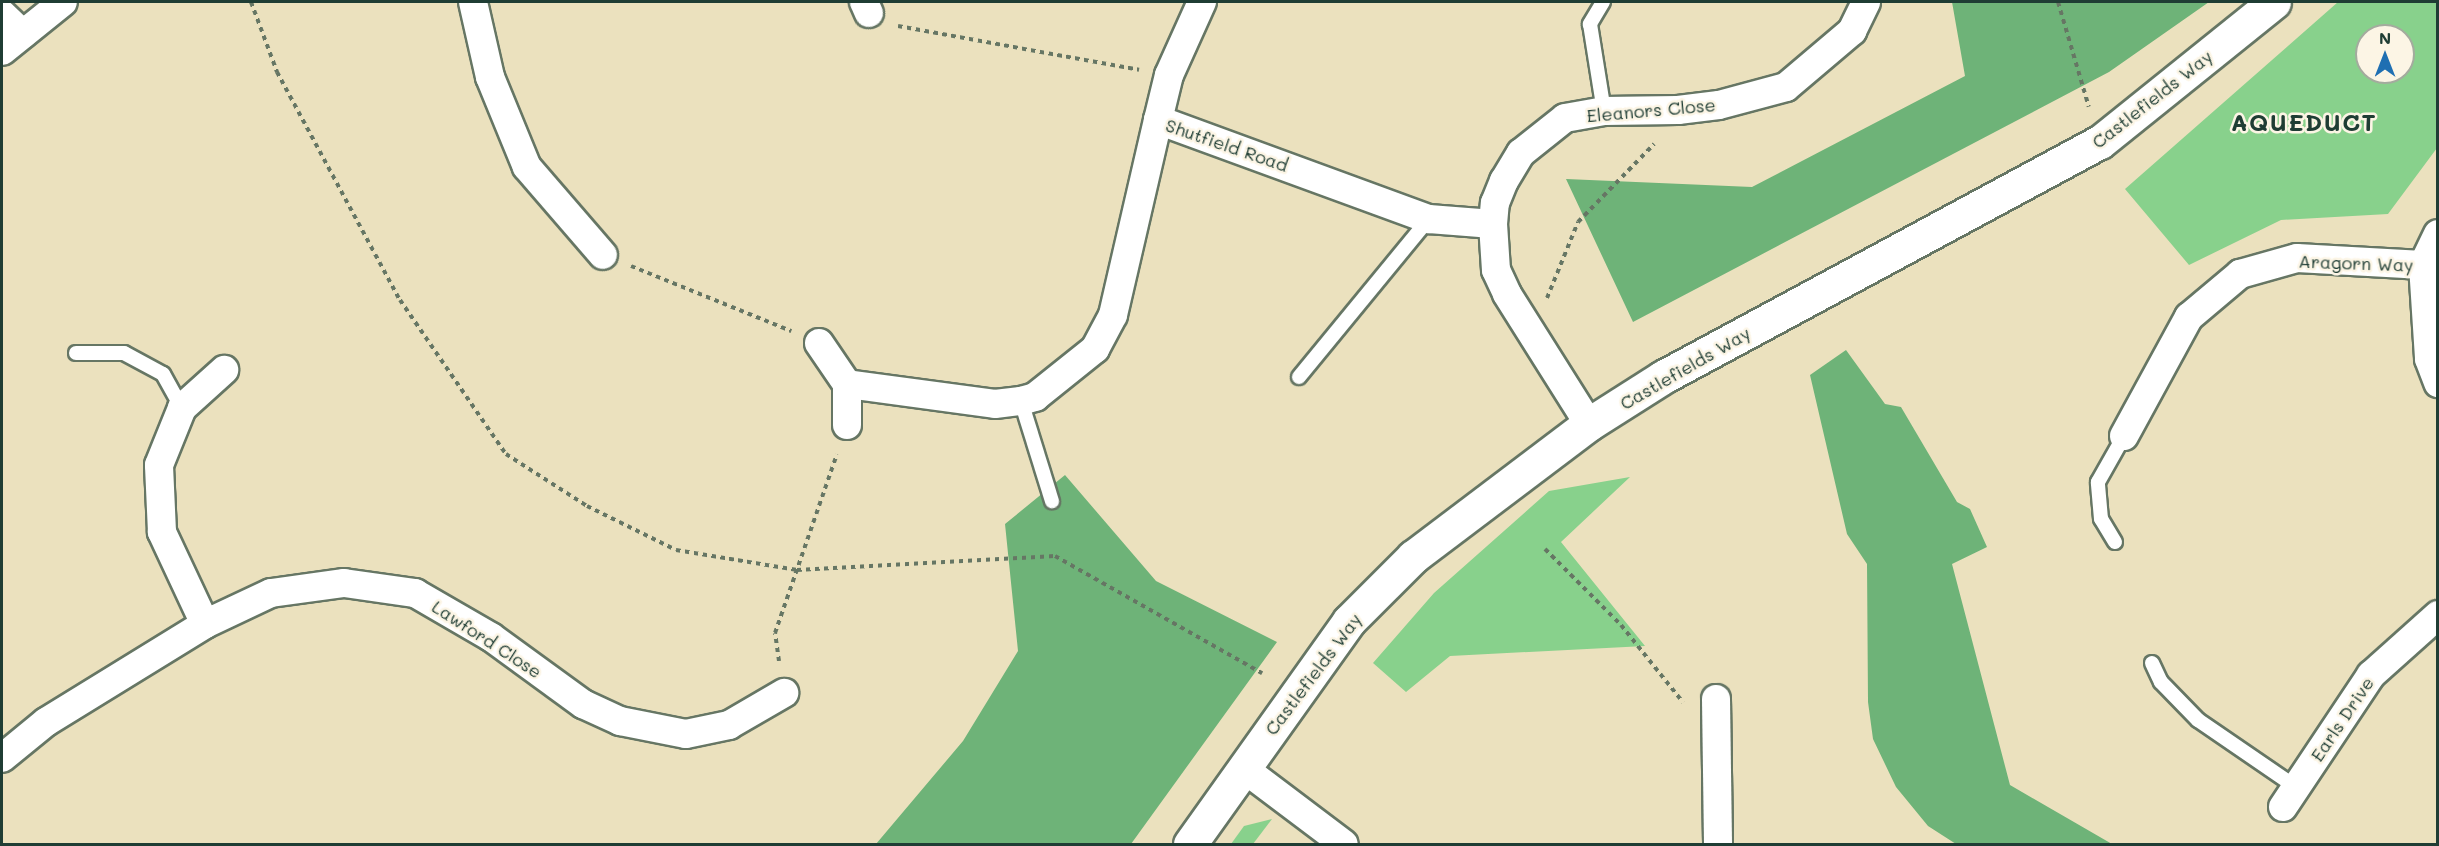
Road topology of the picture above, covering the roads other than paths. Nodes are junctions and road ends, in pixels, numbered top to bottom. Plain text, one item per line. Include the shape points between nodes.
1 (63, 2) edge
2 (473, 2) edge
3 (1202, 2) edge
4 (1603, 2) edge
5 (1866, 2) edge
6 (2274, 2) edge
7 (2, 14) edge
8 (12, 43) edge
9 (1604, 111) junction
10 (1158, 120) junction
11 (1430, 219) junction
12 (1493, 224) junction
13 (2438, 234) edge
14 (603, 255) road end
15 (2423, 265) junction
16 (819, 343) road end
17 (76, 353) dead end
18 (224, 370) dead end
19 (1299, 377) dead end
20 (2438, 383) edge
21 (847, 384) junction
22 (1021, 401) junction
23 (182, 408) junction
24 (1589, 424) junction
25 (847, 425) road end
26 (2124, 436) joint
27 (1052, 501) dead end
28 (2115, 542) dead end
29 (2438, 615) edge
30 (205, 624) junction
31 (2152, 663) dead end
32 (784, 693) road end
33 (1716, 710) road end
34 (2, 758) edge
35 (1243, 768) junction
36 (2289, 797) joint
37 (1190, 844) edge
38 (1344, 844) edge
39 (1718, 844) edge

1 - 8 street
2 - 14 street via 490,77 527,167
3 - 10 street via 1169,75
4 - 9 lane via 1590,24
5 - 9 street, Eleanors Close via 1852,31 1786,87 1719,105
6 - 24 main road, Castlefields Way via 2100,142 1663,377
7 - 8 street
9 - 12 street, Eleanors Close via 1565,118 1521,153 1495,203
10 - 11 street, Shutfield Road
10 - 22 street, Shutfield Road via 1113,315 1095,349 1035,397
11 - 12 street, Shutfield Road
11 - 19 lane
12 - 24 street via 1496,270 1507,294
13 - 15 street
15 - 20 street via 2429,359
15 - 26 street, Aragorn Way via 2297,258 2240,274 2189,317
16 - 21 street
17 - 23 lane via 124,353 163,374
18 - 23 street
21 - 22 street, Shutfield Road via 995,404
21 - 25 street
22 - 27 lane
23 - 30 street via 159,465 162,532
24 - 35 main road, Castlefields Way via 1413,557 1349,621
26 - 28 lane via 2098,482 2101,519
29 - 36 street, Earls Drive via 2370,675
30 - 32 street, Lawford Close via 271,592 344,583 415,593 491,636 583,704 620,721 686,734 729,725
30 - 34 street, Lawford Close via 46,722
31 - 36 lane via 2161,682 2198,720
33 - 39 street
35 - 37 main road, Castlefields Way
35 - 38 street

